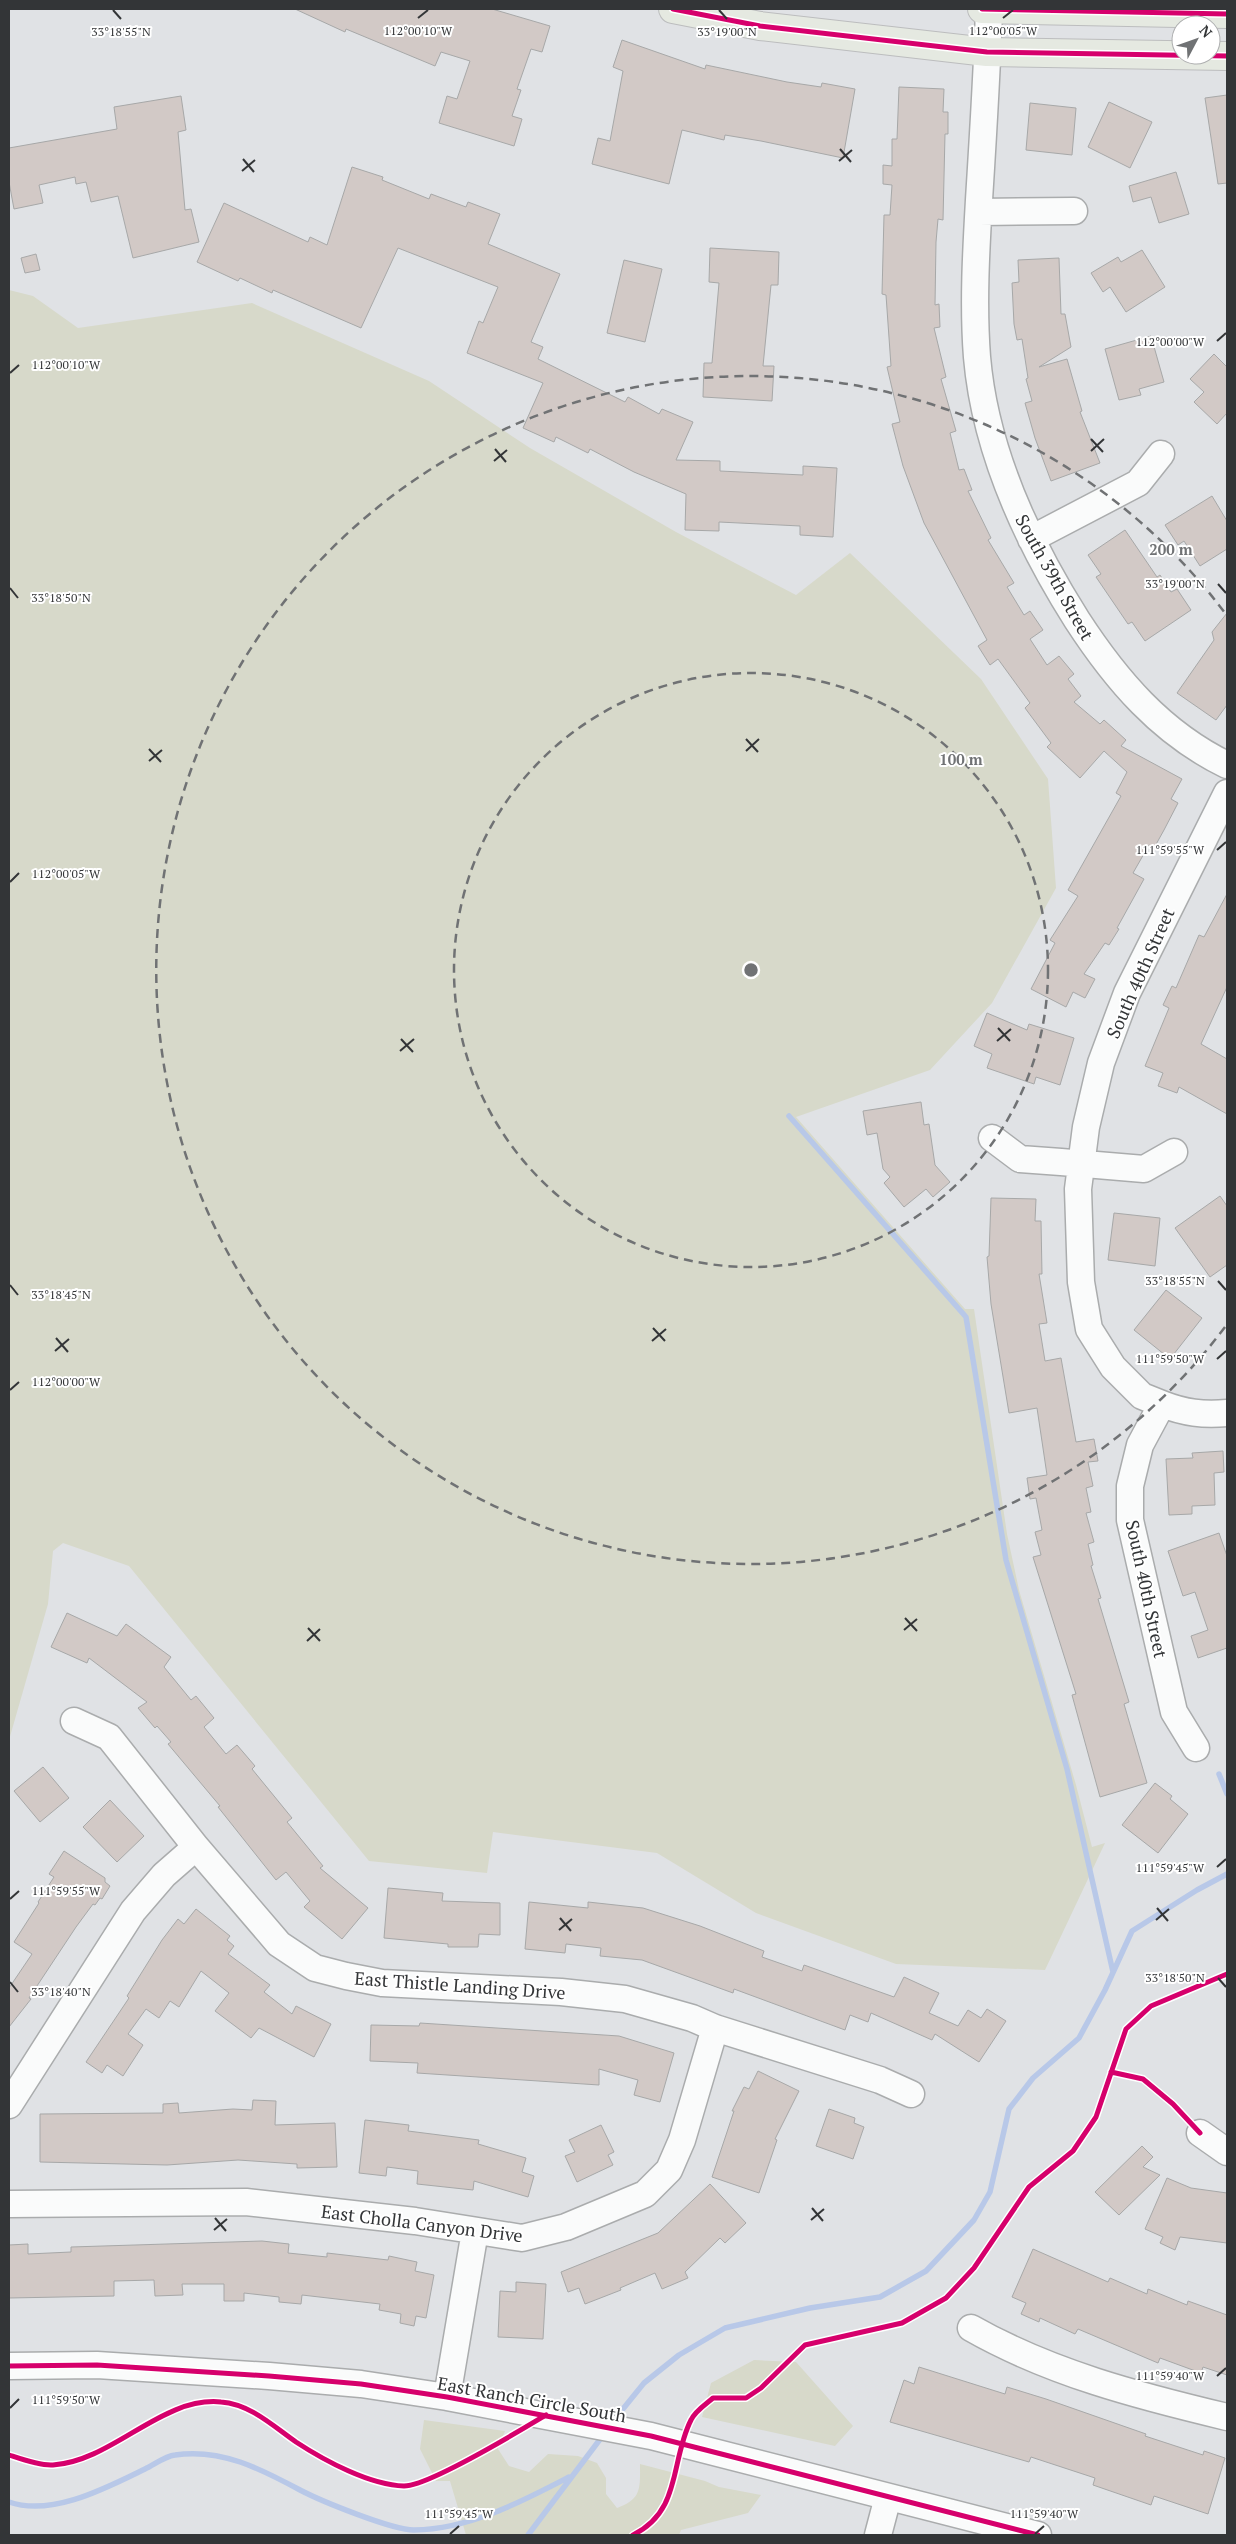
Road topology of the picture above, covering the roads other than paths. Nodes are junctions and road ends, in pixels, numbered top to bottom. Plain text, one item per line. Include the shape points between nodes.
1 (673, 9) edge
2 (985, 9) edge
3 (1227, 14) edge
4 (988, 52) junction
5 (1227, 56) edge
6 (1074, 211) dead end
7 (979, 212) junction
8 (1161, 454) dead end
9 (1031, 538) junction
10 (1227, 765) edge
11 (1227, 793) edge
12 (992, 1138) dead end
13 (1174, 1152) dead end
14 (1082, 1164) junction
15 (1162, 1404) junction
16 (1227, 1413) edge
17 (74, 1721) dead end
18 (1196, 1748) dead end
19 (196, 1847) junction
20 (715, 2028) junction
21 (910, 2094) dead end
22 (9, 2105) edge
23 (1200, 2134) dead end
24 (1227, 2152) edge
25 (9, 2204) edge
26 (475, 2231) junction
27 (971, 2328) dead end
28 (9, 2366) edge
29 (447, 2397) junction
30 (1227, 2417) edge
31 (888, 2497) junction
32 (878, 2535) edge
33 (1038, 2535) edge

1 - 4 main road via 760,26
2 - 3 main road
2 - 4 street, South 39th Street
4 - 5 main road
4 - 7 street, South 39th Street
6 - 7 street
7 - 9 street, South 39th Street via 975,282 977,358 996,453
8 - 9 street via 1138,483
9 - 10 street, South 39th Street via 1065,602 1102,658 1135,698 1171,730
11 - 14 street, South 40th Street via 1127,993 1101,1063 1086,1127
12 - 14 street via 1020,1159
13 - 14 street via 1144,1169
14 - 15 street, South 40th Street via 1078,1189 1081,1282 1089,1328 1113,1367 1142,1396
15 - 16 street via 1182,1412
15 - 18 street, South 40th Street via 1140,1445 1130,1486 1130,1520 1174,1712
17 - 19 street, East Thistle Landing Drive via 109,1737
19 - 20 street, East Thistle Landing Drive via 279,1944 315,1968 382,1982 551,1991 625,1999
19 - 22 street via 164,1875 132,1912
20 - 21 street, East Thistle Landing Drive via 880,2080
20 - 26 street, East Cholla Canyon Drive via 669,2170 645,2194 566,2227 522,2238
23 - 24 street
25 - 26 street, East Cholla Canyon Drive via 246,2202
26 - 29 street
27 - 30 street via 1016,2351 1090,2379
28 - 29 street, East Ranch Circle South via 97,2365 269,2376 361,2384
29 - 31 street, East Ranch Circle South via 651,2436
31 - 32 street
31 - 33 street, East Ranch Circle South

